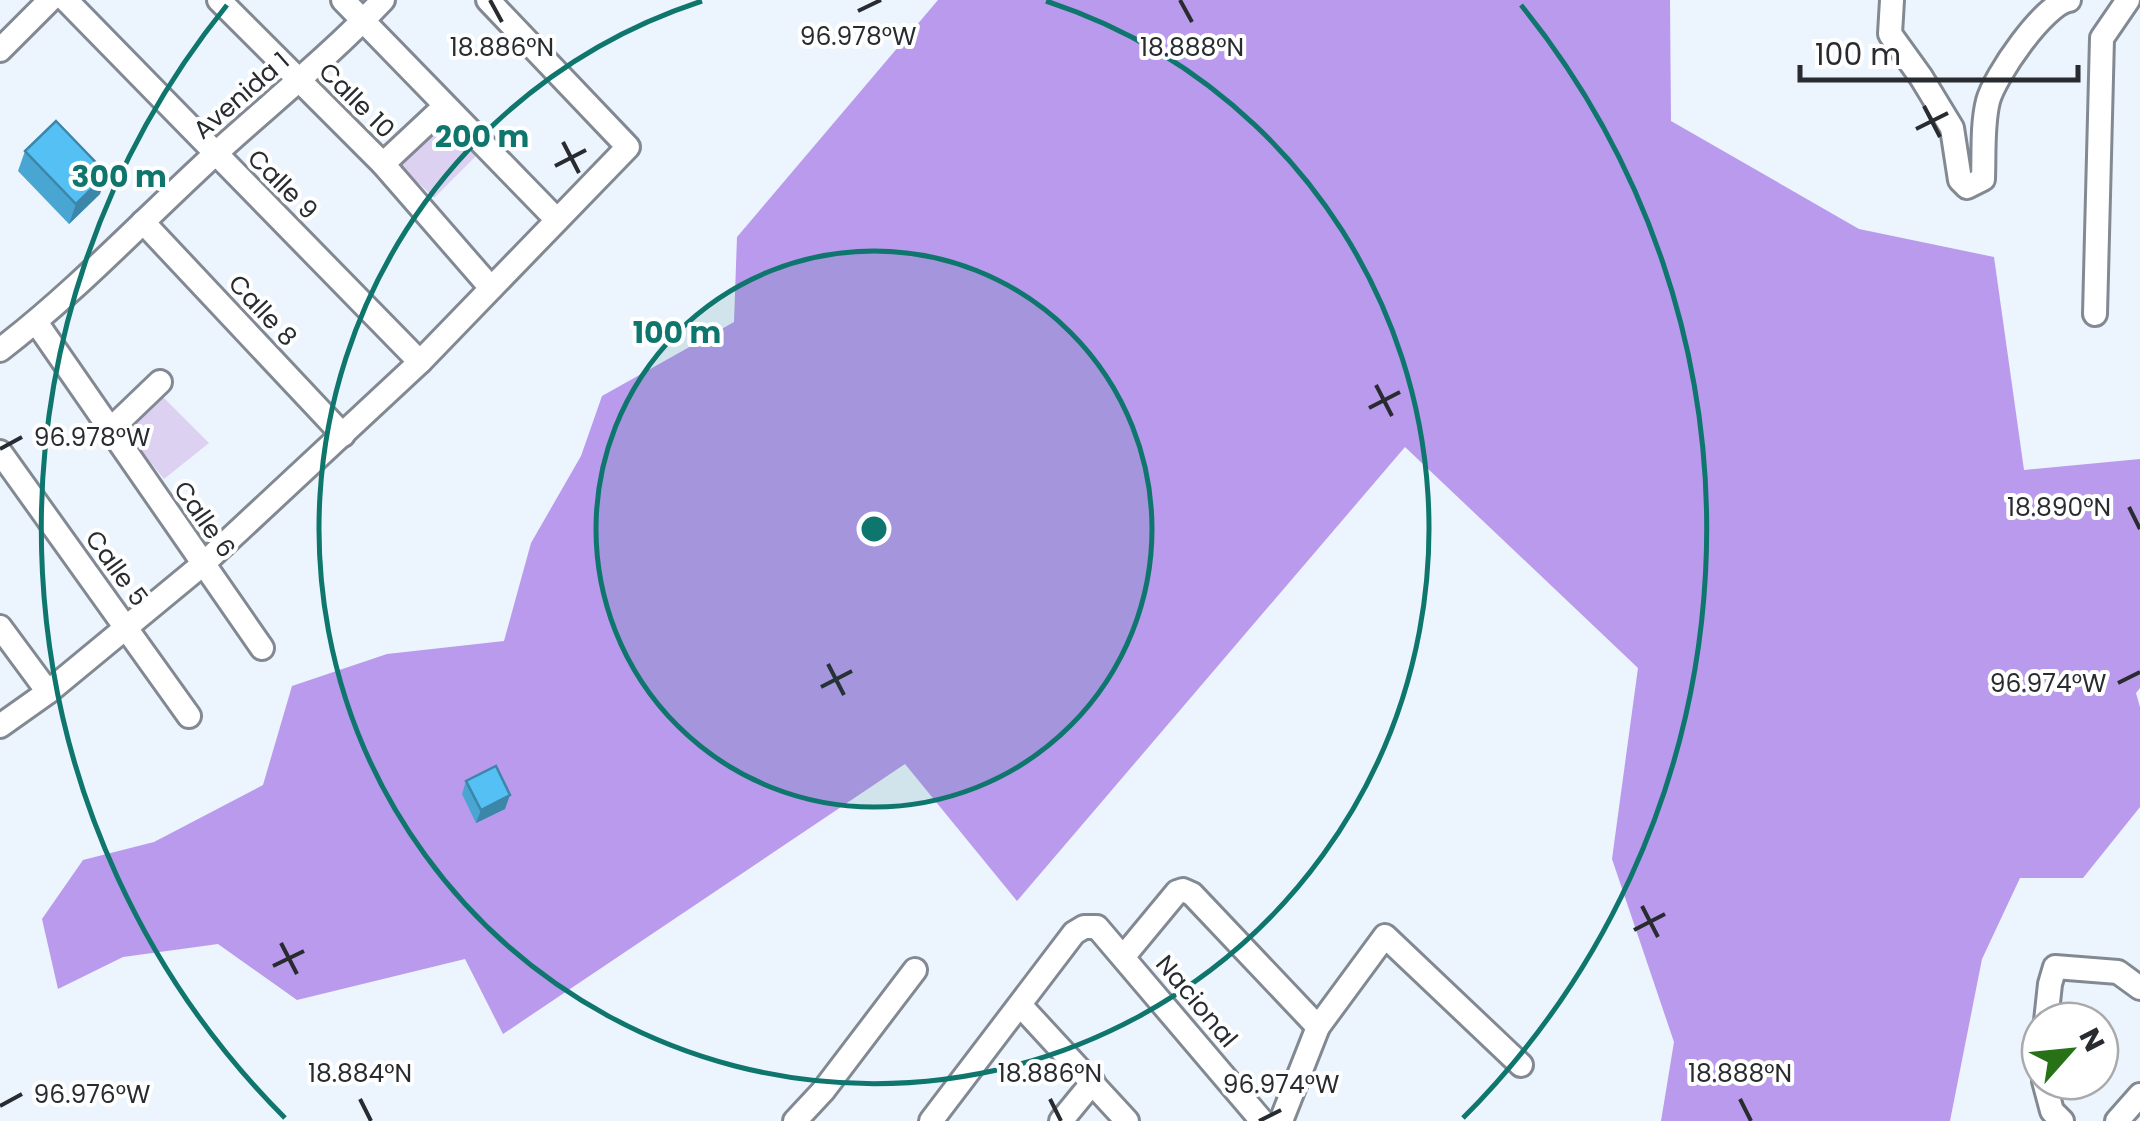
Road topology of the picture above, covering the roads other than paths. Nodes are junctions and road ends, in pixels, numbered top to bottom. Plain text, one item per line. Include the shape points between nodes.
1 (50, 0) edge
2 (66, 0) edge
3 (218, 0) edge
4 (343, 0) edge
5 (382, 0) edge
6 (488, 0) edge
7 (1892, 0) edge
8 (2068, 0) edge
9 (2125, 0) edge
10 (2140, 2) edge
11 (363, 21) junction
12 (0, 50) edge
13 (300, 81) junction
14 (445, 106) junction
15 (215, 154) junction
16 (382, 164) junction
17 (557, 220) junction
18 (143, 222) junction
19 (491, 288) junction
20 (2095, 314) dead end
21 (36, 322) junction
22 (0, 350) edge
23 (420, 362) junction
24 (160, 382) dead end
25 (110, 430) junction
26 (343, 435) junction
27 (0, 452) edge
28 (203, 564) junction
29 (0, 627) edge
30 (126, 628) junction
31 (262, 648) dead end
32 (48, 692) junction
33 (189, 716) dead end
34 (0, 726) edge
35 (1124, 956) junction
36 (916, 970) dead end
37 (2140, 988) edge
38 (2048, 1001) edge
39 (1021, 1006) junction
40 (1318, 1027) junction
41 (1521, 1065) dead end
42 (1093, 1082) junction
43 (795, 1121) edge
44 (931, 1121) edge
45 (1061, 1121) edge
46 (1128, 1121) edge
47 (1262, 1121) edge
48 (1281, 1121) edge

1 - 12 street
2 - 15 street, Calle 9
3 - 13 street, Calle 10
4 - 11 street
5 - 11 street, Avenida 1
6 - 17 street via 628,147
7 - 8 street via 1890,34 1952,128 1967,188 1983,179 1988,99 2030,29
9 - 10 street
9 - 20 street via 2102,38
11 - 13 street, Avenida 1
11 - 14 street
13 - 15 street, Avenida 1
13 - 16 street, Calle 10
14 - 16 street
14 - 17 street
15 - 18 street, Avenida 1
15 - 23 street, Calle 9
16 - 19 street, Calle 10
17 - 19 street
18 - 21 street, Avenida 1
18 - 26 street, Calle 8
19 - 23 street
21 - 22 street, Avenida 1
21 - 25 street, Calle 6
23 - 26 street
24 - 25 street
25 - 28 street, Calle 6
26 - 28 street
27 - 30 street, Calle 5
28 - 30 street
28 - 31 street, Calle 6
29 - 32 street
30 - 32 street
30 - 33 street, Calle 5
32 - 34 street
35 - 39 street, Nacional via 1097,928 1084,927
35 - 40 street via 1183,890
35 - 47 street, Nacional
36 - 43 street
37 - 38 street via 2118,972 2055,967
39 - 42 street
39 - 44 street
40 - 41 street via 1385,936
40 - 48 street
42 - 45 street
42 - 46 street

